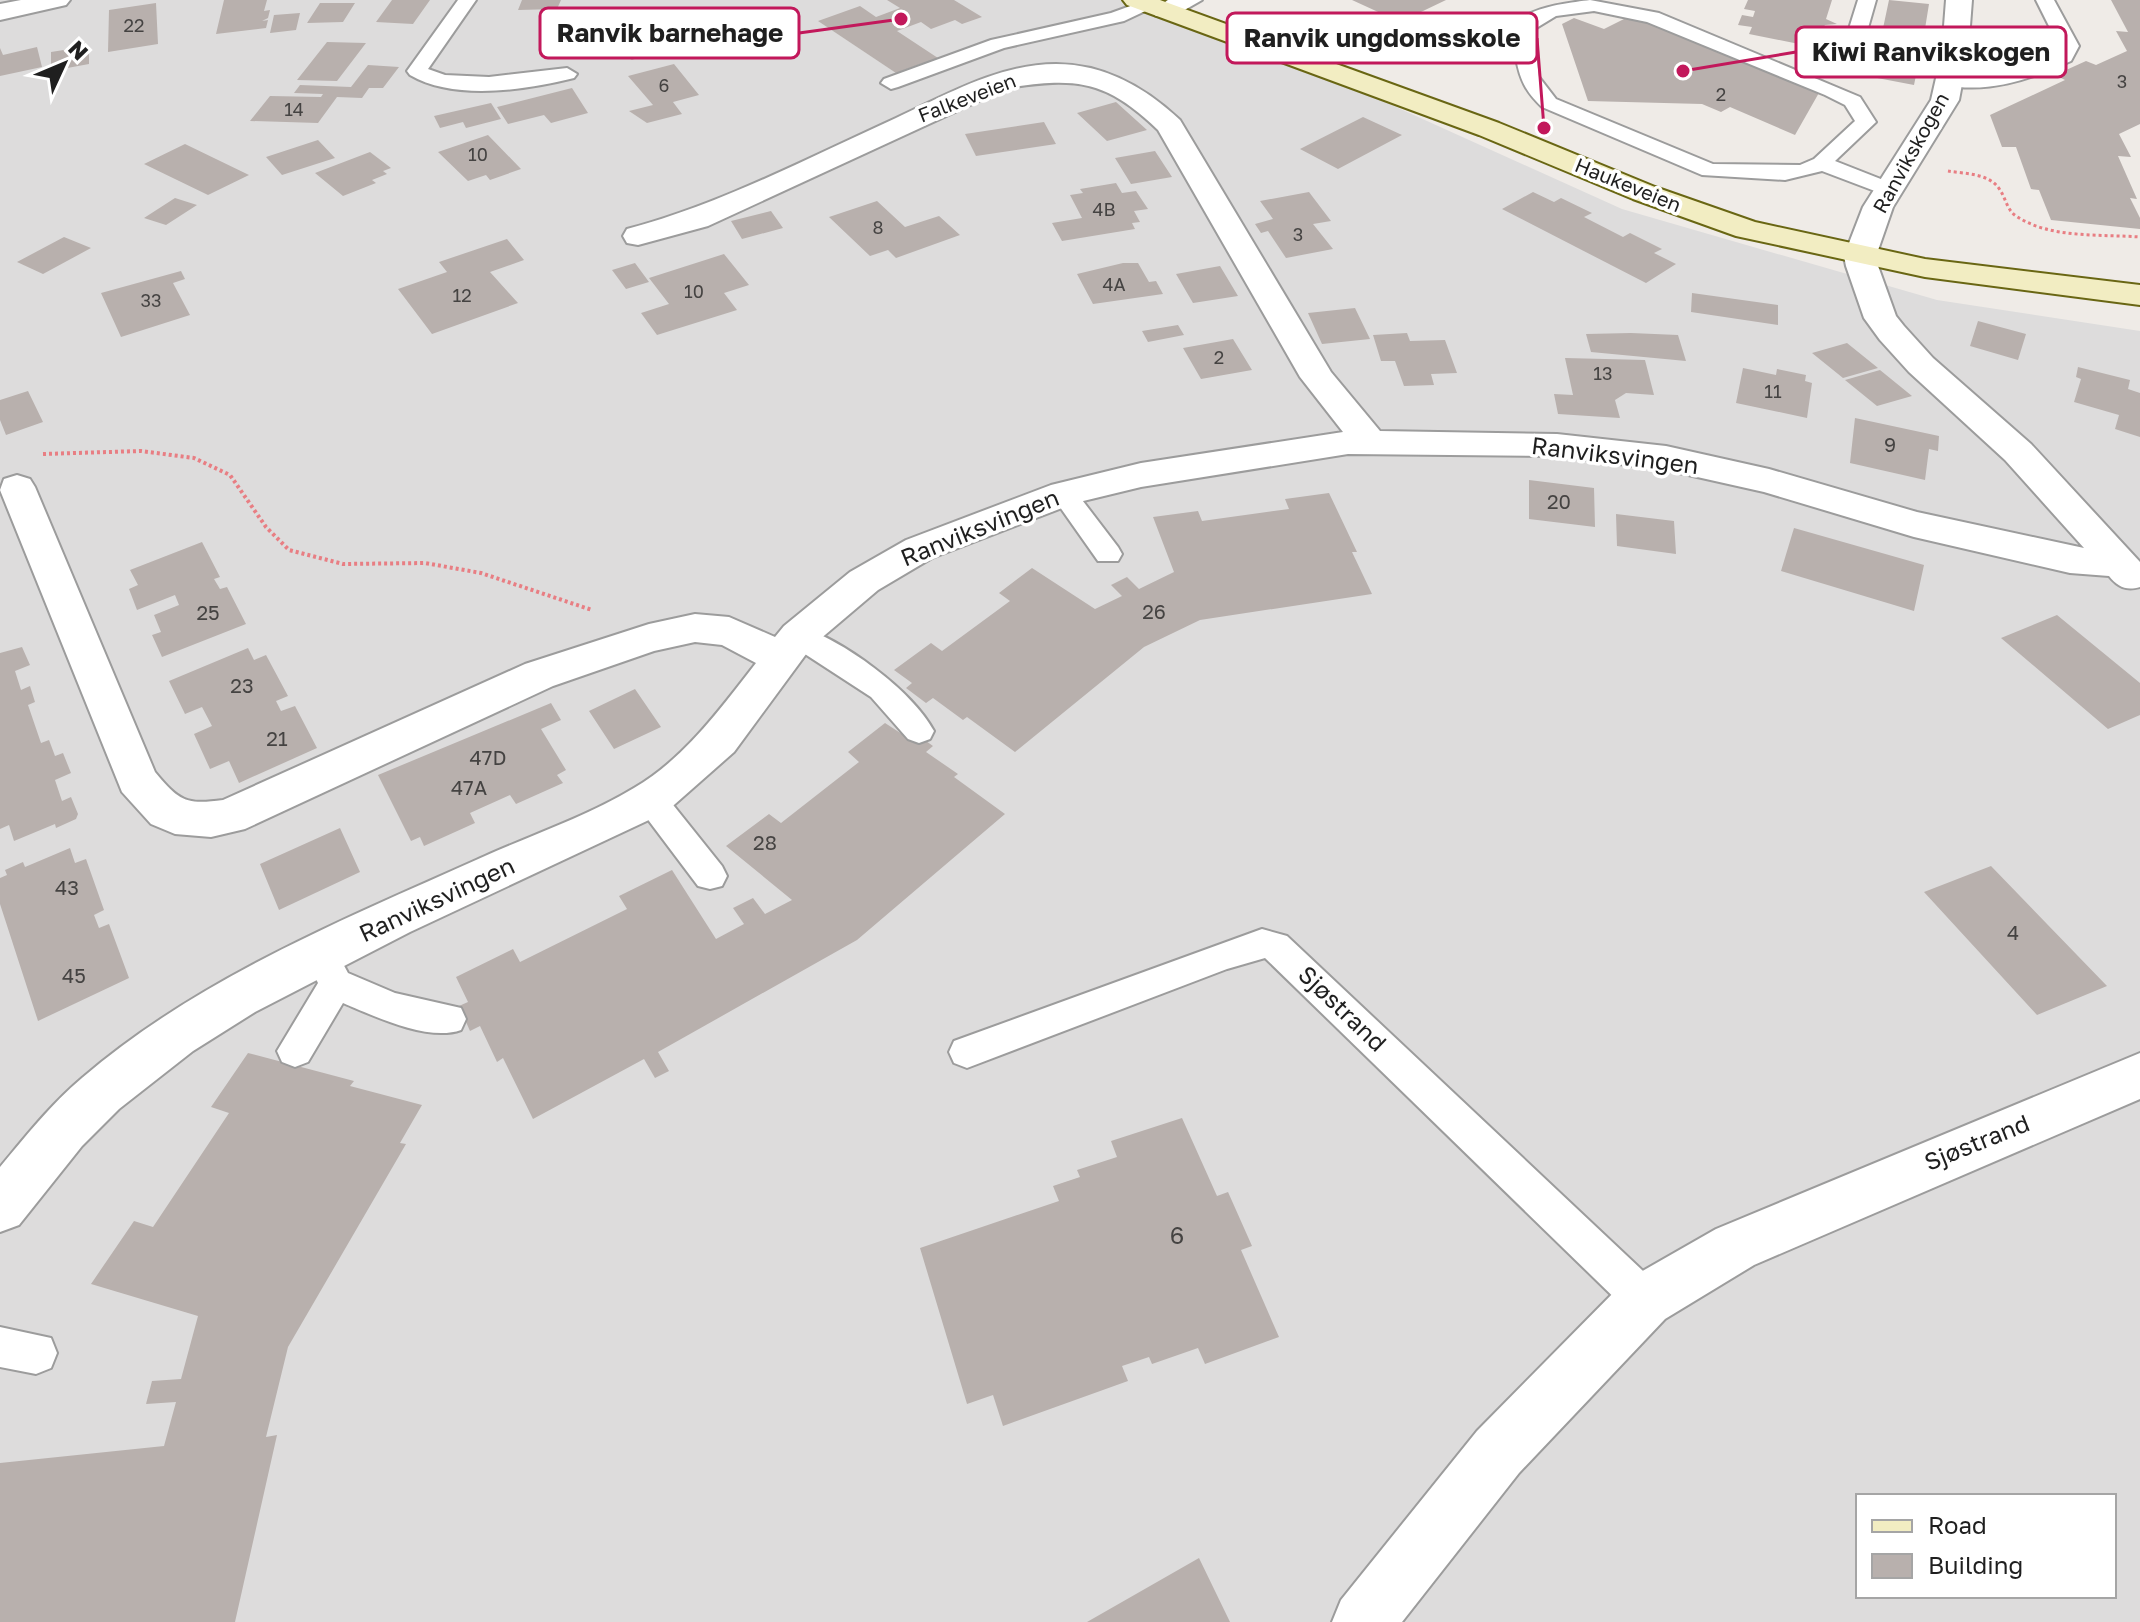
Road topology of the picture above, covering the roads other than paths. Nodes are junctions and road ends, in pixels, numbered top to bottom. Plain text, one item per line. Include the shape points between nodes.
1 (57, 0) edge
2 (467, 0) edge
3 (1867, 0) edge
4 (1957, 0) edge
5 (2045, 0) edge
6 (1167, 3) edge
7 (0, 12) edge
8 (1846, 70) dead end
9 (567, 74) dead end
10 (1949, 80) junction
11 (891, 83) dead end
12 (1821, 163) junction
13 (1888, 190) junction
14 (638, 236) dead end
15 (1860, 256) junction
16 (2140, 295) edge
17 (1369, 441) junction
18 (25, 471) road end
19 (1064, 494) junction
20 (1108, 554) dead end
21 (2130, 574) edge
22 (789, 647) junction
23 (919, 731) dead end
24 (651, 800) junction
25 (710, 876) dead end
26 (328, 969) junction
27 (448, 1019) dead end
28 (295, 1051) dead end
29 (967, 1052) dead end
30 (2140, 1075) edge
31 (0, 1207) edge
32 (1645, 1300) junction
33 (1363, 1622) edge

1 - 7 street
2 - 9 lane via 417,71 423,77 507,81
3 - 8 lane
4 - 10 street, Ranvikskogen
5 - 10 lane via 2069,46 2064,57 2025,76 1997,82
6 - 11 lane via 998,44
6 - 15 street, Haukeveien via 1686,209
10 - 13 street, Ranvikskogen via 1945,100
12 - 12 lane via 1785,174 1710,170 1549,103 1529,77 1524,27 1569,6 1620,8 1832,91 1853,101 1866,122
12 - 13 lane
13 - 15 street, Ranvikskogen
14 - 17 street, Falkeveien via 697,220 989,85 1055,72 1108,82 1144,101 1170,126 1317,377
15 - 16 street, Haukeveien
15 - 21 street, Ranviksvingen via 1880,318 1892,333 2018,452
17 - 19 street, Ranviksvingen via 1141,475
17 - 21 street, Ranviksvingen via 1557,445 1666,458
18 - 22 street via 137,780 163,814 195,822 229,817 539,675 649,638 695,628
19 - 20 lane
19 - 22 street, Ranviksvingen via 889,565 822,613
22 - 23 lane via 887,695
22 - 24 street, Ranviksvingen via 719,741
24 - 25 lane
24 - 26 street, Ranviksvingen
26 - 27 lane via 392,1008
26 - 28 lane
26 - 31 street, Ranviksvingen via 238,997 188,1028 101,1093
29 - 32 lane, Sjøstrand via 1221,956 1262,943 1275,946
30 - 32 street, Sjøstrand via 1735,1247
32 - 33 street, Sjøstrand via 1498,1452

